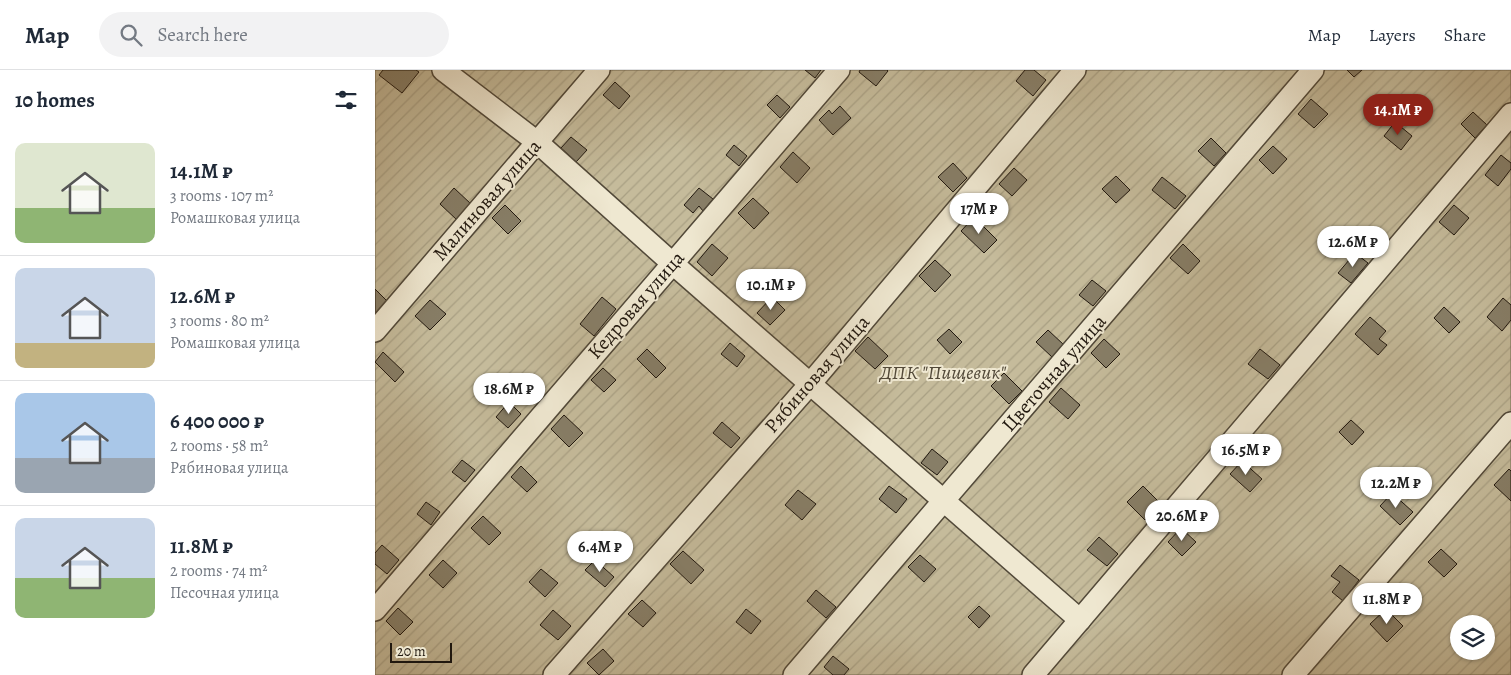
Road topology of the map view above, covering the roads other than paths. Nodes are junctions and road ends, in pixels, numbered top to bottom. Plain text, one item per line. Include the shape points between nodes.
1 (443, 70) edge
2 (599, 70) edge
3 (839, 70) edge
4 (1075, 70) edge
5 (1313, 70) edge
6 (1511, 114) edge
7 (537, 142) junction
8 (672, 264) junction
9 (375, 331) edge
10 (809, 384) junction
11 (1511, 423) edge
12 (945, 501) junction
13 (375, 610) edge
14 (1080, 620) junction
15 (554, 675) edge
16 (794, 675) edge
17 (1033, 675) edge
18 (1293, 675) edge

1 - 7 street
2 - 7 street, Малиновая улица
3 - 8 street, Кедровая улица
4 - 10 street, Рябиновая улица
5 - 12 street, Цветочная улица
6 - 14 street
7 - 8 street
7 - 9 street, Малиновая улица
8 - 10 street
8 - 13 street, Кедровая улица
10 - 12 street
10 - 15 street, Рябиновая улица
11 - 18 street
12 - 14 street
12 - 16 street, Цветочная улица
14 - 17 street

